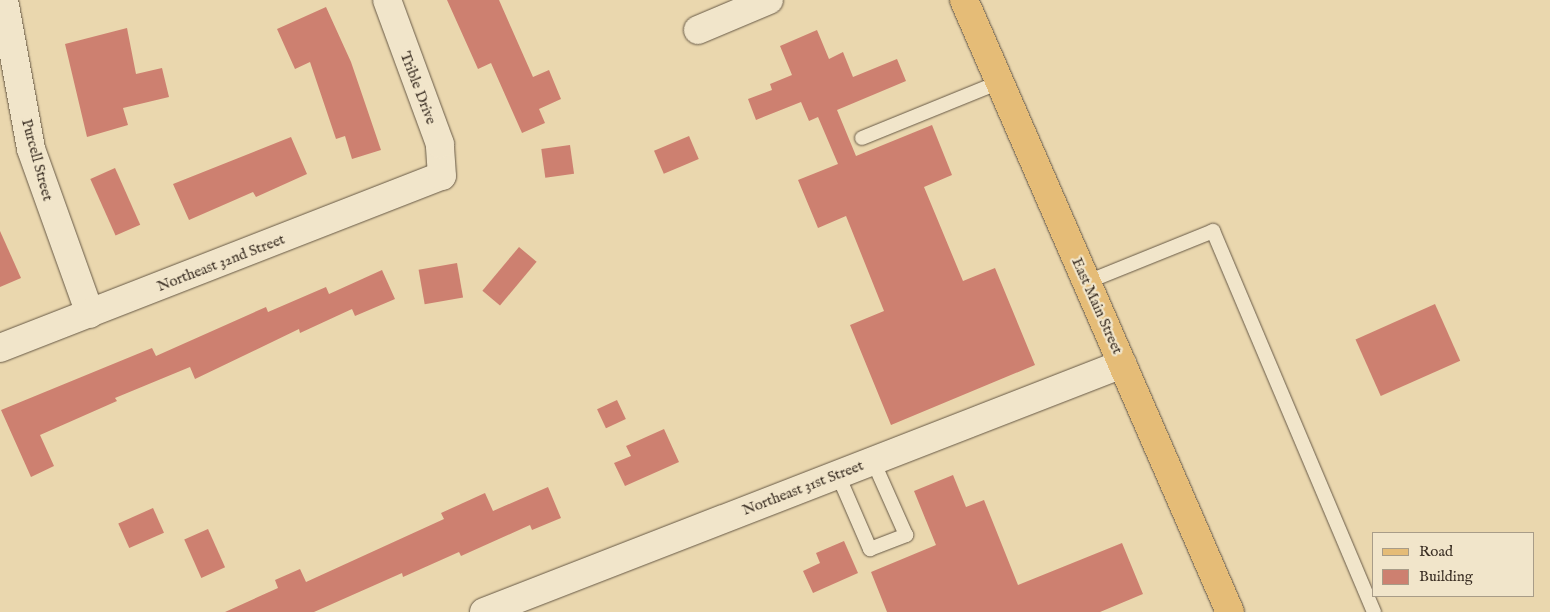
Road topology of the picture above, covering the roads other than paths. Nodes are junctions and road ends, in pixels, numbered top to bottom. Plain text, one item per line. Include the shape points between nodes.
1 (4, 0) edge
2 (387, 0) edge
3 (769, 0) edge
4 (964, 0) edge
5 (698, 30) dead end
6 (1000, 82) junction
7 (862, 138) dead end
8 (442, 176) joint
9 (1086, 282) junction
10 (90, 314) junction
11 (0, 348) edge
12 (1122, 364) junction
13 (873, 461) junction
14 (838, 475) junction
15 (484, 612) edge
16 (1230, 612) edge
17 (1374, 612) edge

1 - 10 street, Purcell Street via 31,148
2 - 8 street, Trible Drive via 440,144
3 - 5 street
4 - 6 main road, East Main Street
6 - 7 lane
6 - 9 main road, East Main Street
8 - 10 street, Northeast 32nd Street
9 - 12 main road, East Main Street
9 - 17 lane via 1213,231
10 - 11 street, Northeast 32nd Street
12 - 13 street, Northeast 31st Street
12 - 16 main road, East Main Street
13 - 14 street, Northeast 31st Street
13 - 14 lane via 906,535 870,550
14 - 15 street, Northeast 31st Street

